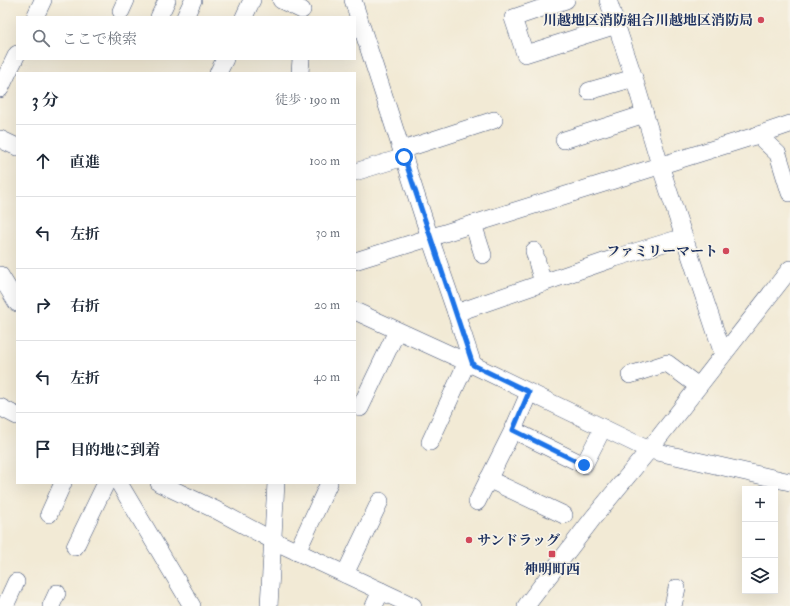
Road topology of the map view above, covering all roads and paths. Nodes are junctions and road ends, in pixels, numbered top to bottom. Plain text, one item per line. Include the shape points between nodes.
1 (43, 0) edge
2 (167, 0) edge
3 (193, 0) edge
4 (252, 0) edge
5 (280, 0) edge
6 (353, 0) edge
7 (566, 0) edge
8 (608, 0) edge
9 (303, 9) edge
10 (35, 16) edge
11 (159, 16) edge
12 (185, 16) edge
13 (244, 16) edge
14 (617, 25) junction
15 (16, 56) edge
16 (224, 60) edge
17 (301, 60) edge
18 (218, 72) edge
19 (300, 72) edge
20 (634, 78) junction
21 (0, 89) edge
22 (589, 91) dead end
23 (645, 114) junction
24 (494, 120) dead end
25 (790, 124) edge
26 (758, 135) junction
27 (0, 139) edge
28 (564, 140) dead end
29 (16, 147) edge
30 (403, 153) junction
31 (660, 165) junction
32 (356, 172) edge
33 (790, 193) edge
34 (473, 224) junction
35 (684, 237) junction
36 (430, 238) junction
37 (534, 251) dead end
38 (483, 255) dead end
39 (356, 261) edge
40 (790, 269) edge
41 (0, 275) edge
42 (543, 283) junction
43 (16, 301) edge
44 (356, 310) edge
45 (456, 313) junction
46 (397, 331) junction
47 (723, 354) junction
48 (470, 364) junction
49 (630, 375) dead end
50 (698, 386) junction
51 (529, 392) junction
52 (0, 407) edge
53 (360, 408) dead end
54 (16, 415) edge
55 (603, 428) junction
56 (513, 430) junction
57 (430, 442) dead end
58 (649, 450) junction
59 (488, 479) junction
60 (790, 482) edge
61 (769, 483) edge
62 (63, 484) edge
63 (106, 484) edge
64 (120, 484) edge
65 (162, 484) edge
66 (276, 484) edge
67 (329, 484) edge
68 (380, 501) dead end
69 (477, 502) dead end
70 (49, 514) dead end
71 (564, 515) dead end
72 (272, 540) junction
73 (75, 547) dead end
74 (297, 552) junction
75 (345, 574) junction
76 (16, 582) dead end
77 (677, 588) dead end
78 (377, 599) edge
79 (5, 606) edge
80 (192, 606) edge
81 (269, 606) edge
82 (412, 606) edge
83 (526, 606) edge
84 (673, 606) edge

1 - 10 street
2 - 11 street
3 - 12 street
4 - 13 street
5 - 9 street
6 - 30 street
7 - 14 street via 513,18 525,54
8 - 14 street
14 - 20 street
15 - 21 street
16 - 18 street
17 - 19 street
20 - 22 street
20 - 23 street
23 - 28 street
23 - 31 street
24 - 30 street
25 - 26 street
26 - 31 street
26 - 33 street via 778,154
27 - 29 street
30 - 32 street
30 - 36 street
31 - 34 street
31 - 35 street
34 - 36 street
34 - 38 street
35 - 42 street
35 - 47 street
36 - 39 street
36 - 45 street
37 - 42 street
40 - 47 street
41 - 43 street
42 - 45 street
44 - 46 street
45 - 48 street
46 - 48 street
46 - 53 street
47 - 50 street
48 - 51 street
48 - 57 street
49 - 50 street via 667,362
50 - 58 street
51 - 55 street
51 - 56 street
52 - 54 street
55 - 56 street via 584,465
55 - 58 street
56 - 59 street
58 - 61 street
58 - 83 street
59 - 69 street
59 - 71 street
60 - 61 street
62 - 70 street
63 - 73 street
64 - 80 street
65 - 72 street
66 - 72 street
67 - 74 street
68 - 75 street
72 - 74 street
72 - 81 street
74 - 75 street
75 - 78 street
76 - 79 street
77 - 84 street
78 - 82 street

